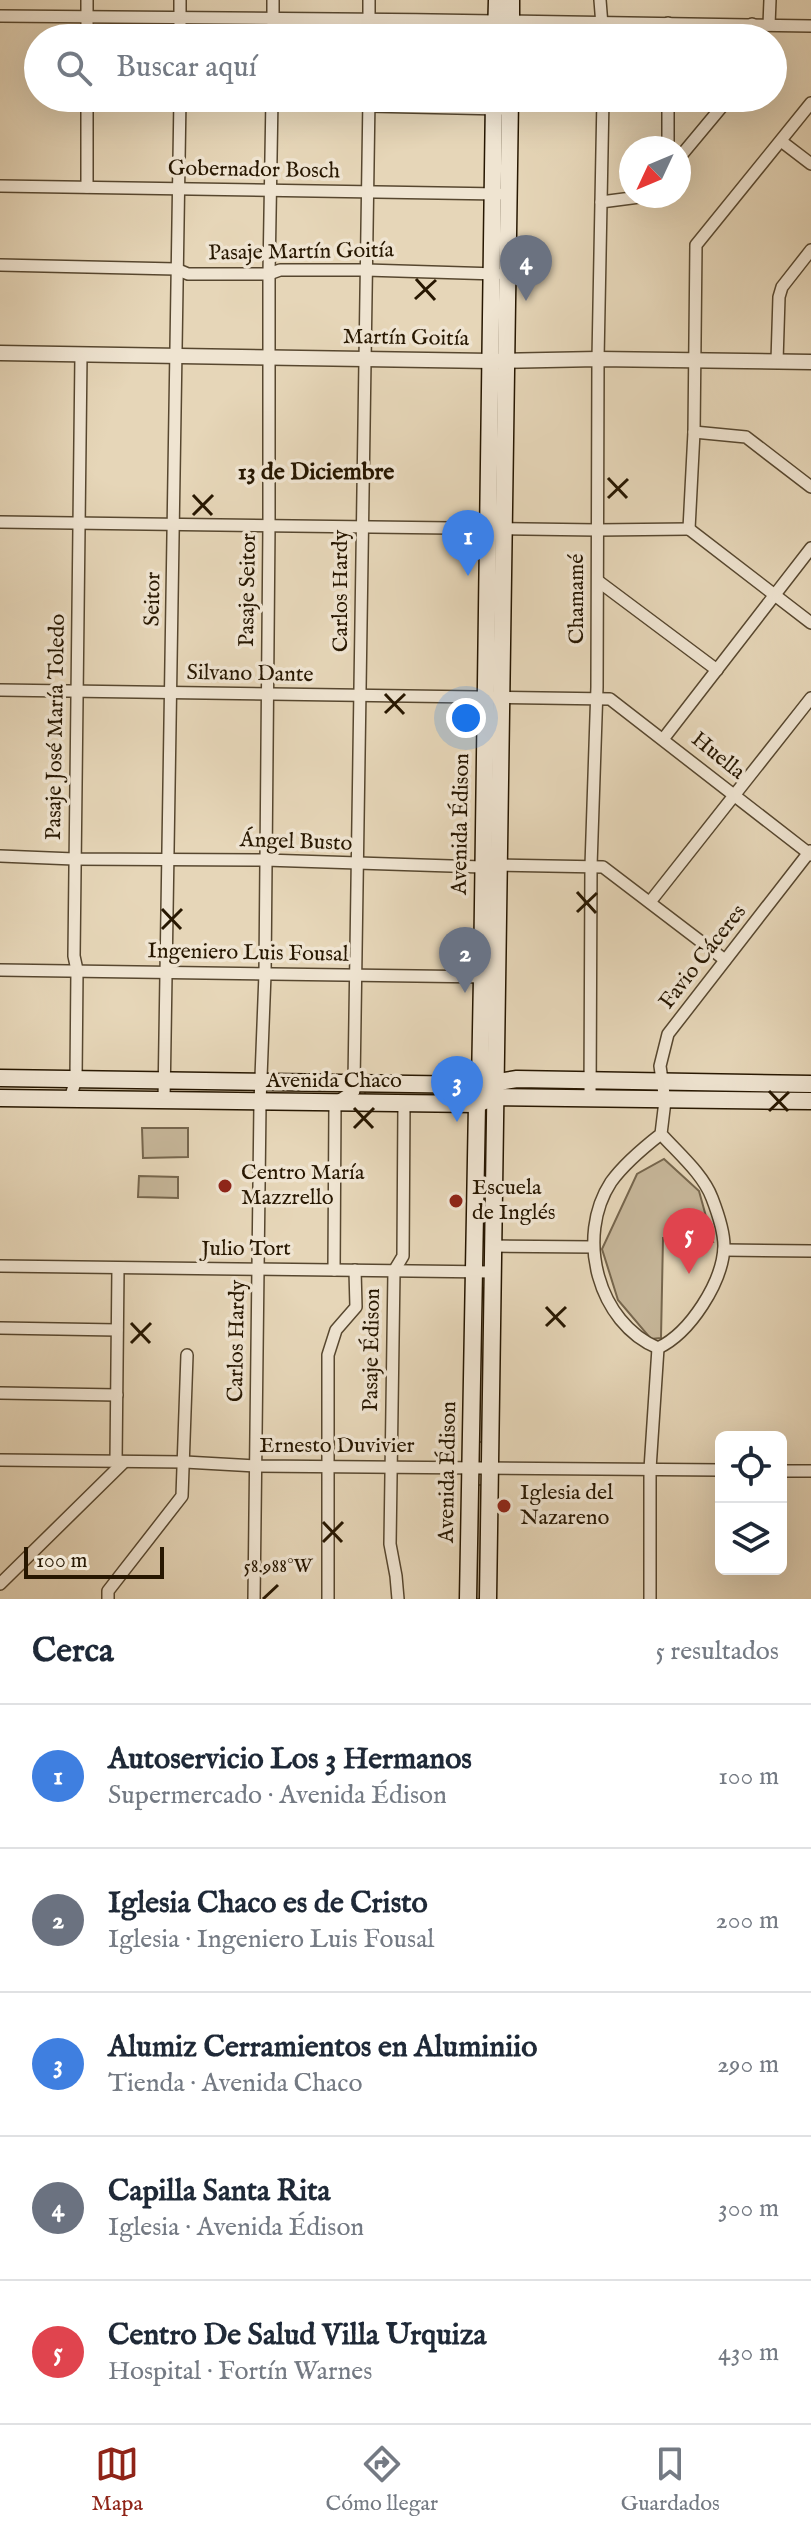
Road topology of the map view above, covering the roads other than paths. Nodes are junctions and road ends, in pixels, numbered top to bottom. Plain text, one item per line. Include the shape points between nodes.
1 (87, 0) edge
2 (180, 0) edge
3 (273, 0) edge
4 (369, 0) edge
5 (497, 0) edge
6 (511, 0) edge
7 (600, 0) edge
8 (770, 0) edge
9 (0, 16) edge
10 (87, 16) junction
11 (180, 18) junction
12 (369, 18) junction
13 (273, 19) junction
14 (504, 20) junction
15 (604, 22) junction
16 (668, 23) joint
17 (87, 24) edge
18 (180, 24) edge
19 (273, 24) edge
20 (369, 24) edge
21 (502, 24) edge
22 (506, 24) edge
23 (752, 24) edge
24 (769, 24) edge
25 (787, 25) edge
26 (811, 26) edge
27 (811, 103) edge
28 (87, 112) edge
29 (180, 112) edge
30 (272, 112) edge
31 (369, 112) edge
32 (501, 112) edge
33 (603, 112) edge
34 (668, 112) edge
35 (717, 112) edge
36 (668, 136) edge
37 (781, 141) junction
38 (691, 144) edge
39 (811, 164) edge
40 (0, 186) edge
41 (87, 187) junction
42 (180, 189) junction
43 (271, 190) junction
44 (367, 192) junction
45 (499, 194) junction
46 (619, 200) edge
47 (601, 202) junction
48 (811, 250) edge
49 (0, 265) edge
50 (176, 269) junction
51 (366, 270) junction
52 (269, 274) junction
53 (499, 274) junction
54 (0, 353) edge
55 (81, 355) junction
56 (177, 356) junction
57 (269, 358) junction
58 (364, 359) junction
59 (598, 359) junction
60 (499, 360) junction
61 (695, 360) junction
62 (777, 361) junction
63 (811, 362) edge
64 (694, 432) junction
65 (811, 487) edge
66 (0, 522) edge
67 (80, 522) junction
68 (173, 523) junction
69 (269, 525) junction
70 (361, 527) junction
71 (496, 529) junction
72 (689, 529) junction
73 (597, 530) junction
74 (811, 548) edge
75 (598, 581) junction
76 (775, 595) junction
77 (811, 623) edge
78 (717, 670) junction
79 (76, 689) junction
80 (0, 690) edge
81 (172, 692) junction
82 (267, 694) junction
83 (361, 695) junction
84 (493, 696) junction
85 (811, 698) edge
86 (595, 699) junction
87 (664, 738) junction
88 (735, 796) junction
89 (810, 853) edge
90 (0, 856) edge
91 (74, 859) junction
92 (169, 860) junction
93 (265, 860) junction
94 (358, 864) junction
95 (490, 866) junction
96 (591, 866) junction
97 (650, 902) junction
98 (725, 960) junction
99 (0, 970) edge
100 (77, 970) junction
101 (167, 973) junction
102 (265, 974) junction
103 (355, 975) junction
104 (489, 977) junction
105 (0, 1078) edge
106 (76, 1079) junction
107 (165, 1081) junction
108 (590, 1081) junction
109 (261, 1082) junction
110 (663, 1082) junction
111 (354, 1083) junction
112 (811, 1084) edge
113 (489, 1088) junction
114 (0, 1098) edge
115 (70, 1099) junction
116 (164, 1100) junction
117 (590, 1100) junction
118 (665, 1101) junction
119 (811, 1101) edge
120 (260, 1103) junction
121 (335, 1103) junction
122 (404, 1103) junction
123 (477, 1104) junction
124 (661, 1134) junction
125 (493, 1246) junction
126 (593, 1247) junction
127 (724, 1250) junction
128 (811, 1251) edge
129 (0, 1266) edge
130 (118, 1268) junction
131 (258, 1268) junction
132 (334, 1270) junction
133 (355, 1270) junction
134 (394, 1271) junction
135 (484, 1272) junction
136 (0, 1328) edge
137 (117, 1330) junction
138 (658, 1348) junction
139 (187, 1355) dead end
140 (0, 1393) edge
141 (117, 1395) junction
142 (0, 1460) edge
143 (120, 1462) junction
144 (185, 1462) junction
145 (256, 1466) junction
146 (330, 1466) junction
147 (390, 1466) junction
148 (470, 1466) junction
149 (491, 1467) junction
150 (650, 1469) junction
151 (715, 1470) edge
152 (787, 1471) edge
153 (811, 1471) edge
154 (0, 1584) edge
155 (108, 1599) edge
156 (254, 1599) edge
157 (328, 1599) edge
158 (398, 1599) edge
159 (468, 1599) edge
160 (488, 1599) edge
161 (650, 1599) edge

1 - 10 street
2 - 11 street
3 - 13 street
4 - 12 street
5 - 14 main road
6 - 14 main road
7 - 15 street
8 - 24 street
9 - 10 street
10 - 11 street
10 - 17 street
11 - 13 street
11 - 18 street
12 - 13 street
12 - 14 street
12 - 20 street
13 - 19 street
14 - 15 street
14 - 21 main road
14 - 22 main road
15 - 16 street
16 - 23 street
25 - 26 street
27 - 37 street
28 - 41 street
29 - 42 street, Seitor
30 - 43 street, Pasaje Seitor
31 - 44 street, Carlos Hardy
32 - 45 main road, Avenida Édison
33 - 47 street, Chamamé
34 - 36 street
35 - 38 street
37 - 39 street
37 - 61 street via 696,245
40 - 41 street, Gobernador Bosch
41 - 42 street, Gobernador Bosch
42 - 43 street, Gobernador Bosch
42 - 50 street, Seitor
43 - 44 street, Gobernador Bosch
43 - 52 street, Pasaje Seitor
44 - 45 street, Gobernador Bosch
44 - 51 street, Carlos Hardy
45 - 53 main road, Avenida Édison
46 - 47 street
47 - 59 street, Chamamé
48 - 62 street via 782,287
49 - 50 street, Pasaje Martín Goitía
50 - 52 street, Pasaje Martín Goitía via 188,274
50 - 56 street, Seitor
51 - 52 street, Pasaje Martín Goitía
51 - 53 street, Pasaje Martín Goitía
51 - 58 street, Carlos Hardy
52 - 57 street, Pasaje Seitor
53 - 60 main road, Avenida Édison
54 - 55 street, Martín Goitía
55 - 56 street, Martín Goitía
55 - 67 street, Pasaje José María Toledo
56 - 57 street, Martín Goitía
56 - 68 street, Seitor
57 - 58 street, Martín Goitía
57 - 69 street, Pasaje Seitor
58 - 60 street, Martín Goitía
58 - 70 street, Carlos Hardy
59 - 60 street, Martín Goitía
59 - 61 street, Martín Goitía
59 - 73 street, Chamamé
60 - 71 main road, Avenida Édison
61 - 62 street, Martín Goitía
61 - 64 street
62 - 63 street, Martín Goitía
64 - 65 street via 746,437
64 - 72 street
66 - 67 street
67 - 68 street
67 - 79 street, Pasaje José María Toledo
68 - 69 street
68 - 81 street, Seitor
69 - 70 street
69 - 82 street, Pasaje Seitor
70 - 71 street
70 - 83 street, Carlos Hardy
71 - 73 street
71 - 84 main road, Avenida Édison
72 - 73 street
72 - 76 street
73 - 75 street, Chamamé
74 - 76 street
75 - 78 street
75 - 86 street, Chamamé
76 - 77 street
76 - 78 street
78 - 87 street
79 - 80 street, Silvano Dante
79 - 81 street, Silvano Dante
79 - 91 street, Pasaje José María Toledo
81 - 82 street, Silvano Dante
81 - 92 street, Seitor
82 - 83 street, Silvano Dante
82 - 93 street, Pasaje Seitor
83 - 84 street, Silvano Dante
83 - 94 street, Carlos Hardy
84 - 86 street, Silvano Dante
84 - 95 main road, Avenida Édison
85 - 88 street
86 - 87 street, Huella via 610,699
86 - 96 street, Chamamé
87 - 88 street, Huella
88 - 89 street, Huella
88 - 97 street
89 - 98 street, Favio Cáceres
90 - 91 street, Ángel Busto
91 - 92 street, Ángel Busto
91 - 100 street, Pasaje José María Toledo
92 - 93 street, Ángel Busto
92 - 101 street, Seitor
93 - 94 street, Ángel Busto
93 - 102 street, Pasaje Seitor
94 - 95 street, Ángel Busto
94 - 103 street, Carlos Hardy
95 - 96 street, Ángel Busto
95 - 104 main road, Avenida Édison
96 - 97 street via 603,867
96 - 108 street, Chamamé
97 - 98 street
98 - 110 street, Favio Cáceres via 668,1034 660,1066
99 - 100 street, Ingeniero Luis Fousal
100 - 101 street, Ingeniero Luis Fousal
100 - 106 street, Pasaje José María Toledo
101 - 102 street, Ingeniero Luis Fousal
101 - 107 street, Seitor
102 - 103 street, Ingeniero Luis Fousal
102 - 109 street, Pasaje Seitor
103 - 104 street, Ingeniero Luis Fousal
103 - 111 street, Carlos Hardy
104 - 113 main road, Avenida Édison
105 - 106 main road, Avenida Chaco
106 - 107 main road, Avenida Chaco
106 - 115 street, Pasaje José María Toledo
107 - 109 main road, Avenida Chaco
107 - 116 street, Seitor
108 - 110 main road, Avenida Chaco
108 - 113 main road, Avenida Chaco via 517,1079
108 - 117 street, Chamamé
109 - 111 main road, Avenida Chaco
109 - 120 street, Carlos Hardy
110 - 112 main road, Avenida Chaco
110 - 118 street, Favio Cáceres
111 - 113 main road, Avenida Chaco
111 - 121 street via 354,1091
113 - 117 main road, Avenida Chaco
113 - 123 main road, Avenida Édison
113 - 125 main road, Avenida Édison
114 - 115 main road, Avenida Chaco
115 - 116 main road, Avenida Chaco
116 - 120 main road, Avenida Chaco
117 - 118 main road, Avenida Chaco
118 - 119 main road, Avenida Chaco
118 - 124 street, Favio Cáceres
120 - 121 main road, Avenida Chaco
120 - 131 street, Carlos Hardy
121 - 122 main road, Avenida Chaco
121 - 132 street
122 - 123 main road, Avenida Chaco
122 - 134 street, Pasaje Édison via 403,1256
123 - 135 main road, Avenida Édison
124 - 126 street via 610,1184 596,1219
124 - 127 street via 712,1197
125 - 126 street
125 - 135 main road, Avenida Édison
126 - 138 street via 606,1297 627,1328
127 - 128 street
127 - 138 street via 703,1304 672,1342
129 - 130 street, Julio Tort
130 - 131 street, Julio Tort
130 - 137 street
131 - 132 street, Julio Tort
131 - 145 street, Carlos Hardy
132 - 133 street, Julio Tort
133 - 134 street, Julio Tort
133 - 146 street via 356,1307 336,1330 328,1355
134 - 135 street, Julio Tort
134 - 147 street, Pasaje Édison
135 - 148 main road, Avenida Édison
135 - 149 main road, Avenida Édison
136 - 137 street
137 - 141 street
138 - 150 street
139 - 144 street
140 - 141 street
141 - 143 street
142 - 143 street, Ernesto Duvivier
143 - 144 street, Ernesto Duvivier
143 - 154 street
144 - 145 street, Ernesto Duvivier
144 - 155 street via 182,1496 108,1591
145 - 146 street, Ernesto Duvivier
145 - 156 street, Carlos Hardy
146 - 147 street, Ernesto Duvivier
146 - 157 street
147 - 148 street, Ernesto Duvivier
147 - 158 street, Pasaje Édison via 390,1544
148 - 149 street, Ernesto Duvivier
148 - 159 main road, Avenida Édison
149 - 150 street, Ernesto Duvivier
149 - 160 main road, Avenida Édison
150 - 151 street, Ernesto Duvivier
150 - 161 street
152 - 153 street

